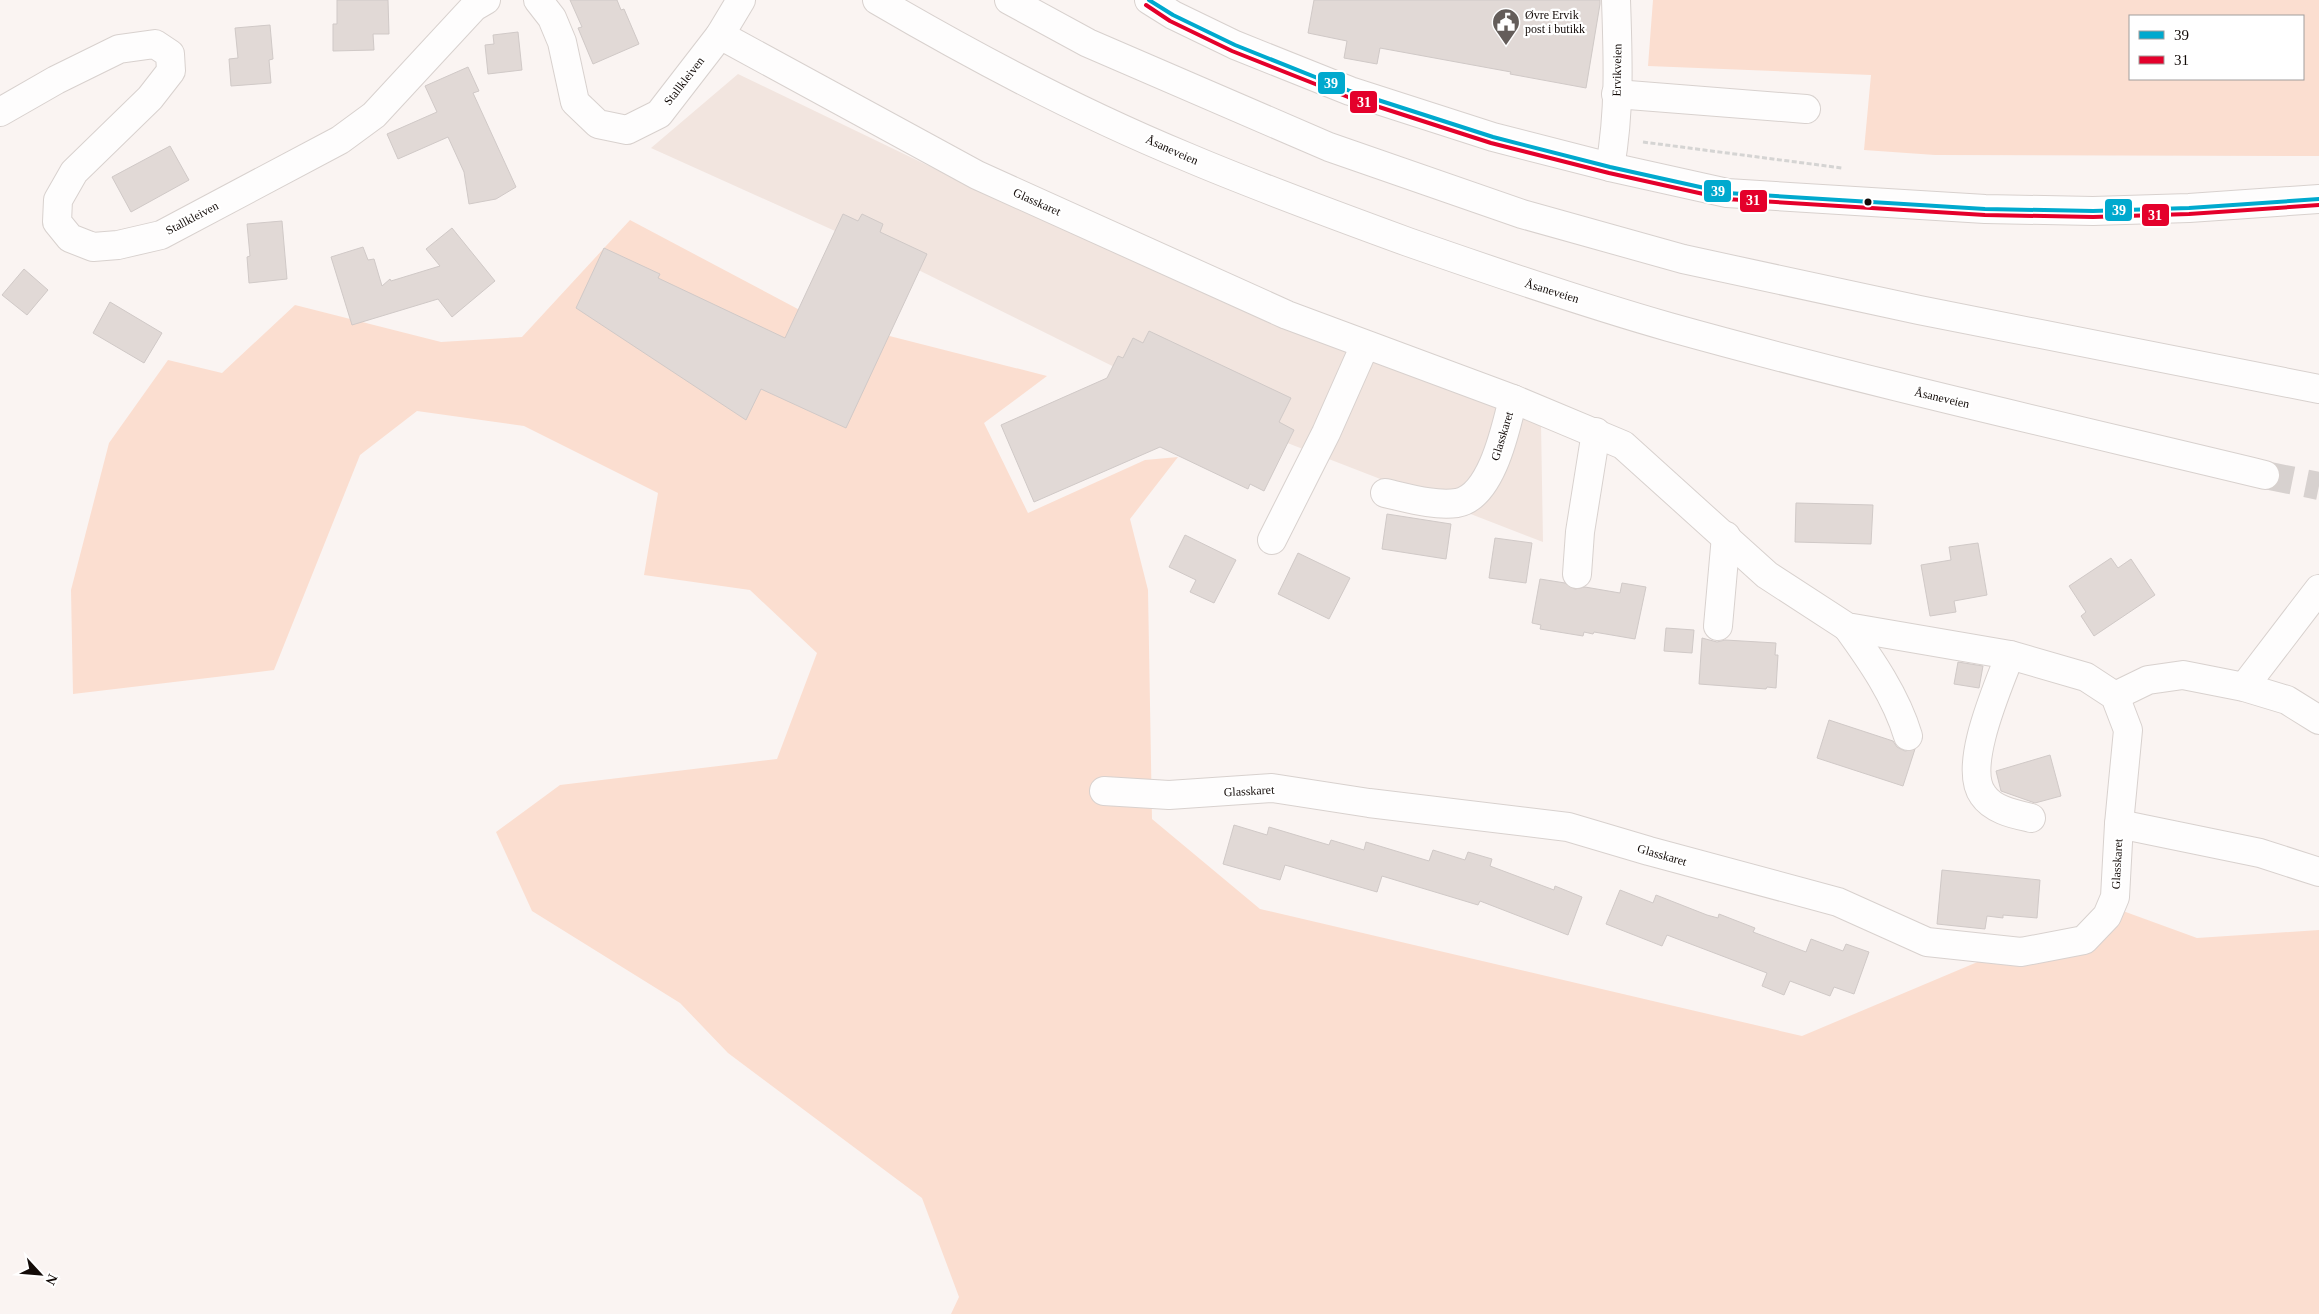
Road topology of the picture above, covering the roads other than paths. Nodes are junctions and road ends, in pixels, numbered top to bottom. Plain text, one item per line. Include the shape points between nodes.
1 (486, 0) edge
2 (538, 0) edge
3 (876, 0) edge
4 (1009, 0) edge
5 (1149, 0) edge
6 (1616, 0) edge
7 (740, 2) edge
8 (720, 35) junction
9 (1616, 94) junction
10 (1806, 109) dead end
11 (0, 112) edge
12 (1610, 167) junction
13 (2319, 199) edge
14 (1365, 345) junction
15 (2319, 389) edge
16 (1513, 399) junction
17 (1596, 432) junction
18 (2265, 475) tunnel mouth
19 (1385, 493) dead end
20 (1726, 536) junction
21 (1272, 540) dead end
22 (1577, 574) dead end
23 (2319, 589) edge
24 (1718, 626) dead end
25 (1847, 627) junction
26 (2010, 655) junction
27 (2244, 687) junction
28 (2115, 696) junction
29 (2319, 720) edge
30 (1908, 736) dead end
31 (1104, 791) dead end
32 (2030, 818) dead end
33 (2119, 824) junction
34 (2319, 872) edge

1 - 11 main road, Stallkleiven via 474,7 374,115 340,140 161,235 118,245 93,247 70,238 57,222 58,200 74,172 150,98 171,71 170,54 155,44 119,49
2 - 8 main road, Stallkleiven via 552,18 562,42 575,102 598,124 626,130 658,114
3 - 18 main road, Åsaneveien via 1062,99 1183,156 1306,205 1500,274 1666,326 1885,384
4 - 15 main road via 1088,43 1329,147 1522,214 1692,261 1928,312
5 - 12 main road via 1235,45 1350,91 1494,136
6 - 9 main road, Ervikveien
7 - 8 main road, Stallkleiven
8 - 14 main road, Glasskaret via 977,175 1287,315
9 - 10 main road
9 - 12 main road, Ervikveien via 1615,139
12 - 13 main road via 1727,193 1985,209 2160,209
14 - 16 main road, Glasskaret
14 - 21 main road
16 - 17 main road, Glasskaret
16 - 19 main road, Glasskaret via 1498,456 1480,486 1468,498 1458,502 1430,502
17 - 20 main road, Glasskaret via 1623,445
17 - 22 main road via 1580,532
20 - 24 main road
20 - 25 main road, Glasskaret via 1767,575
23 - 27 main road
25 - 26 main road, Glasskaret
25 - 30 main road, Glasskaret via 1873,662
26 - 28 main road, Glasskaret via 2086,676
26 - 32 main road via 1976,753 1976,779 1983,796 1995,806
27 - 28 main road via 2183,675 2148,680
27 - 29 main road via 2288,700
28 - 33 main road, Glasskaret via 2128,730
31 - 33 main road, Glasskaret via 1169,795 1272,788 1369,804 1568,827 1838,902 1927,942 2021,952 2084,940 2107,916 2115,897
33 - 34 main road, Glasskaret via 2260,853

